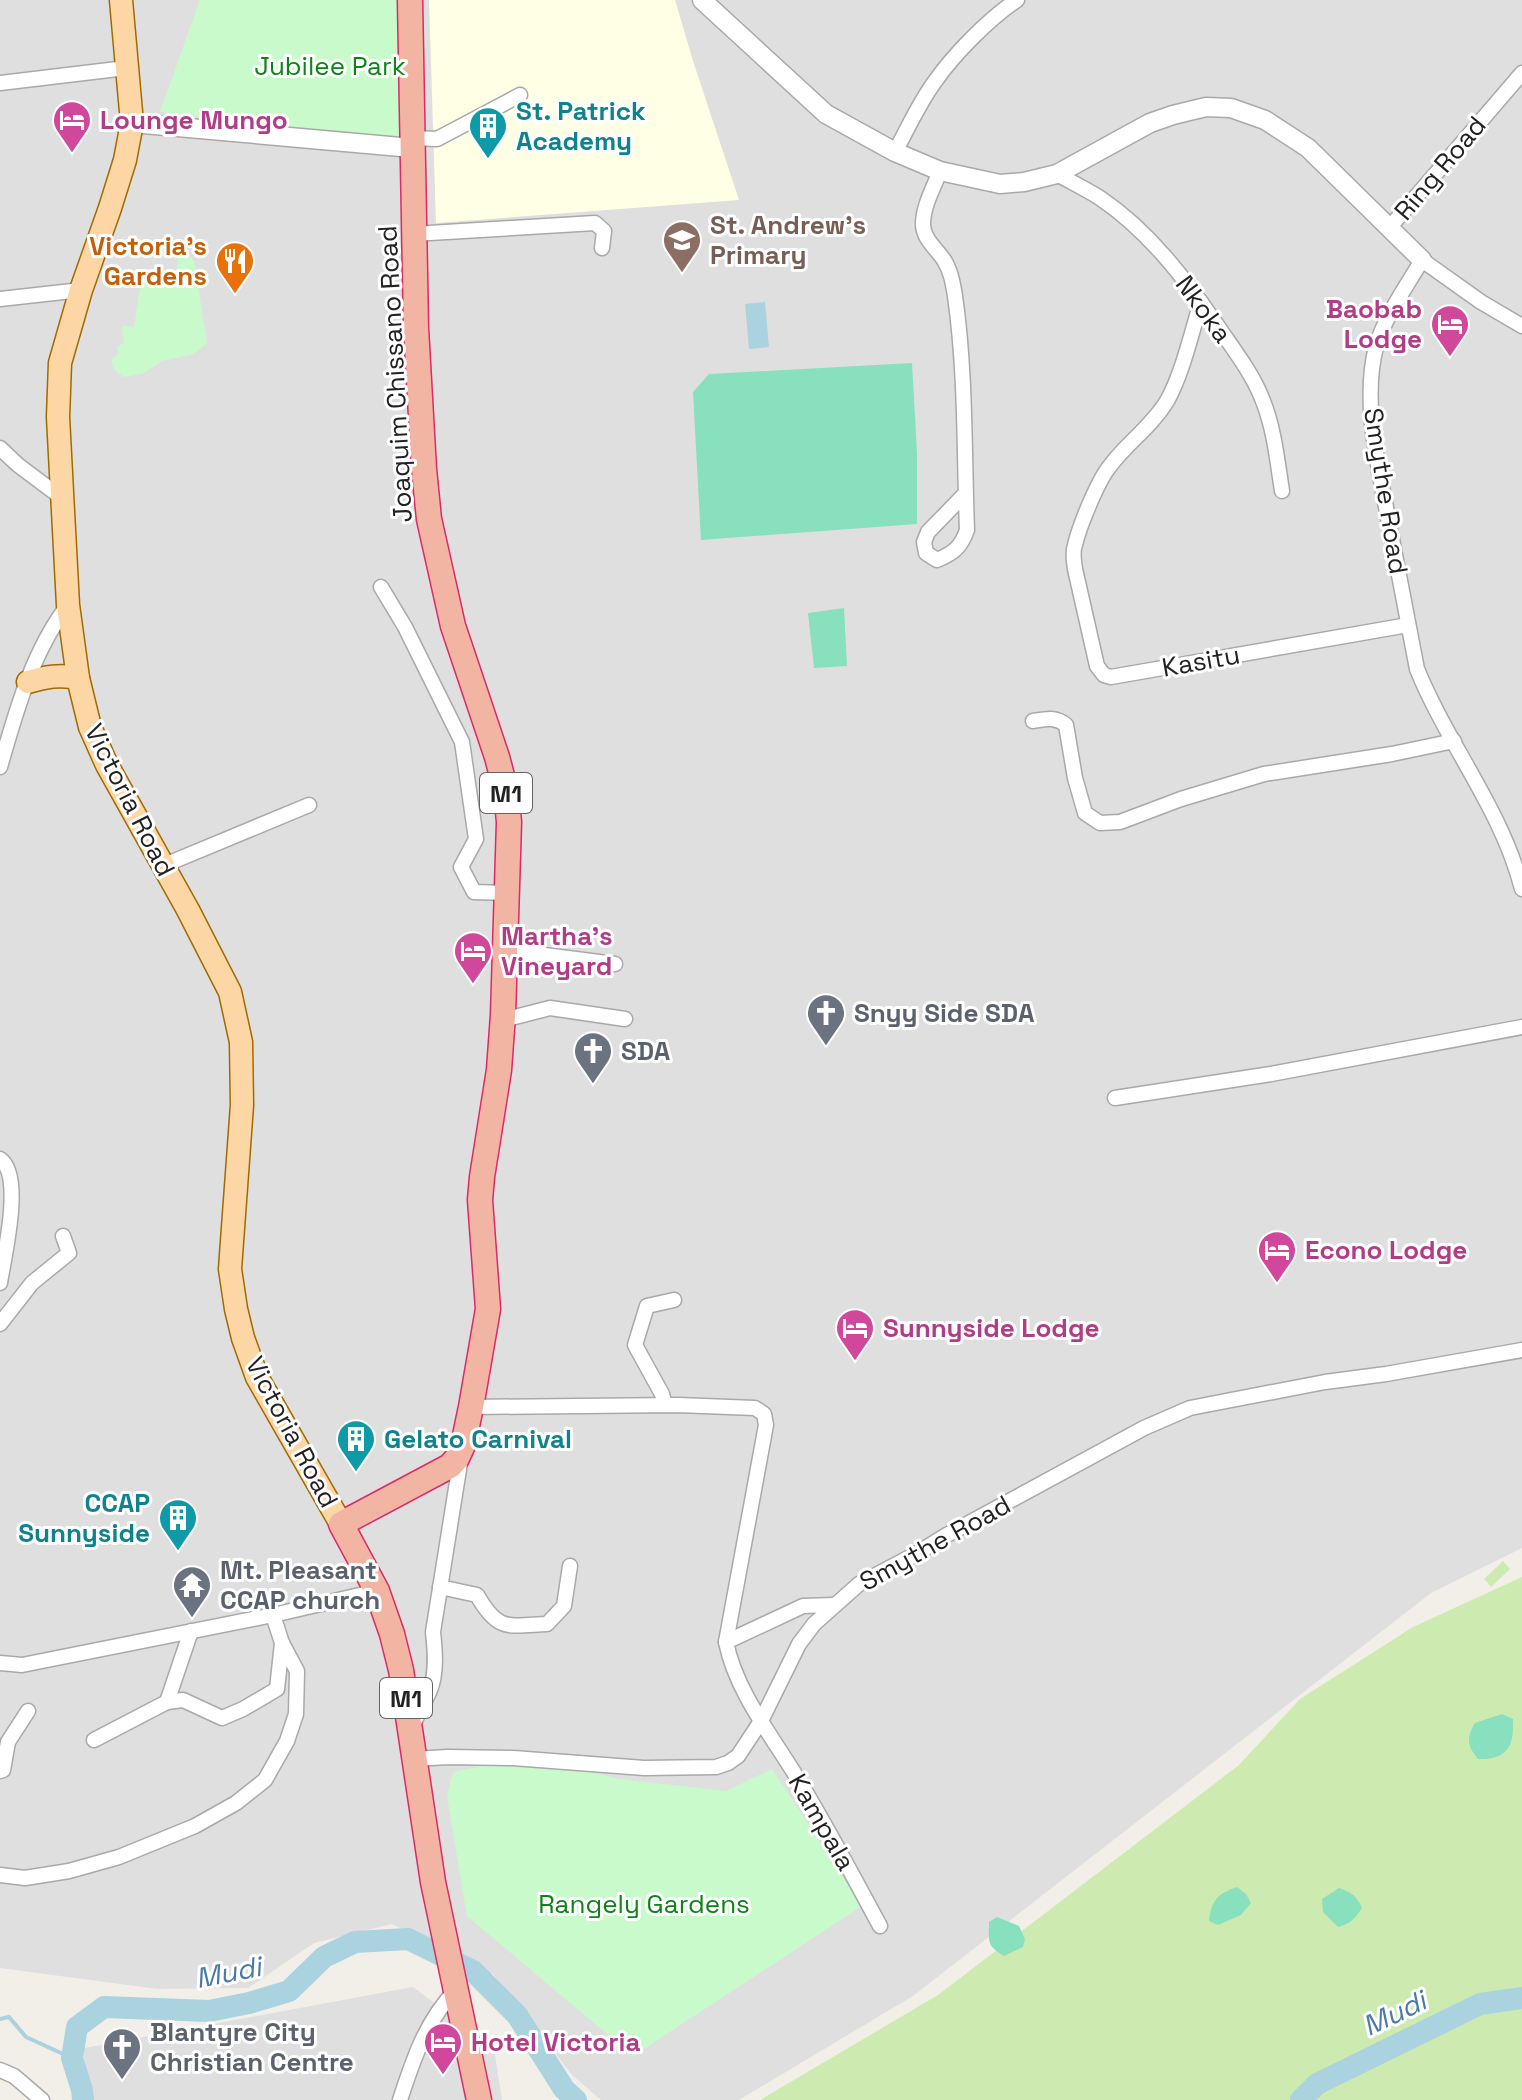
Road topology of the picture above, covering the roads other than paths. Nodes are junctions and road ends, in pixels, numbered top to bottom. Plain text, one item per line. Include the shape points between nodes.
1 (121, 0) edge
2 (410, 0) edge
3 (702, 0) edge
4 (1017, 0) edge
5 (1000, 5) edge
6 (126, 68) junction
7 (1522, 73) edge
8 (0, 83) edge
9 (520, 95) dead end
10 (132, 123) junction
11 (411, 143) junction
12 (895, 152) junction
13 (940, 171) junction
14 (1057, 174) junction
15 (1390, 227) junction
16 (413, 234) junction
17 (602, 248) dead end
18 (1422, 260) junction
19 (81, 290) junction
20 (0, 299) edge
21 (1201, 302) junction
22 (1522, 326) edge
23 (0, 448) edge
24 (1282, 491) dead end
25 (965, 494) dead end
26 (62, 498) junction
27 (381, 587) dead end
28 (68, 605) junction
29 (1408, 625) junction
30 (78, 678) junction
31 (28, 682) junction
32 (1033, 721) dead end
33 (1454, 741) junction
34 (0, 767) edge
35 (309, 805) dead end
36 (162, 866) junction
37 (1522, 889) edge
38 (506, 893) junction
39 (505, 950) junction
40 (615, 964) dead end
41 (625, 1019) dead end
42 (503, 1020) junction
43 (1522, 1027) edge
44 (1115, 1098) dead end
45 (0, 1159) edge
46 (63, 1236) dead end
47 (0, 1283) edge
48 (674, 1300) dead end
49 (0, 1324) edge
50 (1522, 1350) edge
51 (665, 1405) junction
52 (471, 1407) junction
53 (463, 1445) junction
54 (341, 1524) junction
55 (570, 1566) dead end
56 (440, 1587) junction
57 (377, 1591) junction
58 (834, 1605) junction
59 (273, 1615) junction
60 (191, 1631) junction
61 (726, 1642) junction
62 (282, 1643) junction
63 (0, 1663) edge
64 (167, 1702) junction
65 (28, 1711) dead end
66 (761, 1721) junction
67 (411, 1730) junction
68 (94, 1740) dead end
69 (414, 1759) junction
70 (0, 1771) edge
71 (0, 1875) edge
72 (880, 1926) dead end
73 (453, 1982) junction
74 (0, 2070) edge
75 (42, 2100) edge
76 (400, 2100) edge
77 (479, 2100) edge

1 - 6 main road, Victoria Road
2 - 11 highway, Joaquim Chissano Road / M1
3 - 12 street via 826,114
4 - 5 street
5 - 12 street via 934,82
6 - 8 street
6 - 10 main road, Victoria Road
7 - 15 street, Ring Road
9 - 11 street via 437,139
10 - 11 street
10 - 19 main road, Victoria Road via 125,160
11 - 16 highway, Joaquim Chissano Road / M1
12 - 13 street
13 - 14 street via 1000,184
13 - 25 street via 923,224 951,275 955,294
14 - 15 street via 1150,123 1206,107 1231,108 1265,120 1308,148
14 - 21 street, Nkoka via 1131,222
15 - 18 street
16 - 17 street via 595,223 604,231
16 - 38 highway, Joaquim Chissano Road / M1 via 429,519 453,626 506,791
18 - 22 street
18 - 29 street, Smythe Road via 1376,347 1372,385 1376,450
19 - 20 street
19 - 26 main road, Victoria Road via 60,363
21 - 24 street, Nkoka via 1261,396
21 - 29 street, Kasitu via 1167,401 1102,477 1075,545 1075,569 1097,666 1111,677
23 - 26 street
26 - 28 main road, Victoria Road
27 - 38 street via 462,742 476,839 461,867 474,892
28 - 30 main road, Victoria Road
28 - 31 street via 54,623
29 - 33 street, Smythe Road via 1417,669
30 - 31 main road via 51,676
30 - 36 main road, Victoria Road via 95,740
31 - 34 street
32 - 33 street via 1049,718 1066,725 1085,813 1100,823 1120,822 1264,774
33 - 37 street, Smythe Road via 1501,829
35 - 36 street
36 - 54 main road, Victoria Road via 230,992 241,1042 242,1105 230,1269 243,1338 257,1377
38 - 39 highway, Joaquim Chissano Road / M1
39 - 40 street
39 - 42 highway, Joaquim Chissano Road / M1
41 - 42 street via 550,1008
42 - 52 highway, Joaquim Chissano Road / M1 via 480,1200 488,1309
43 - 44 street
45 - 47 street via 12,1179 12,1198
46 - 49 street via 69,1253 32,1283
48 - 51 street via 647,1306 635,1345
50 - 58 street, Smythe Road via 1190,1408 945,1536 859,1584
51 - 52 street
51 - 61 street via 755,1408 764,1414
52 - 53 highway, Joaquim Chissano Road / M1
53 - 54 highway via 450,1466
53 - 56 street
54 - 57 highway, M1
55 - 56 street via 564,1606 547,1624 497,1622 477,1595
56 - 67 street via 431,1689
57 - 59 street
57 - 67 highway, M1 via 401,1670
58 - 61 street via 803,1606
58 - 66 street, Smythe Road via 799,1644
59 - 60 street
59 - 62 street
60 - 63 street via 22,1665
60 - 64 street
61 - 66 street, Kampala via 734,1670
62 - 64 street via 277,1689 243,1709 222,1718 183,1700
62 - 71 street via 297,1671 296,1714 265,1780 195,1826 119,1857 25,1878
64 - 68 street
65 - 70 street via 8,1742
66 - 69 street, Smythe Road via 738,1756 716,1767
66 - 72 street, Kampala
67 - 69 highway, M1
69 - 73 highway, M1
73 - 76 street via 412,2063
73 - 77 highway, M1
74 - 75 street

